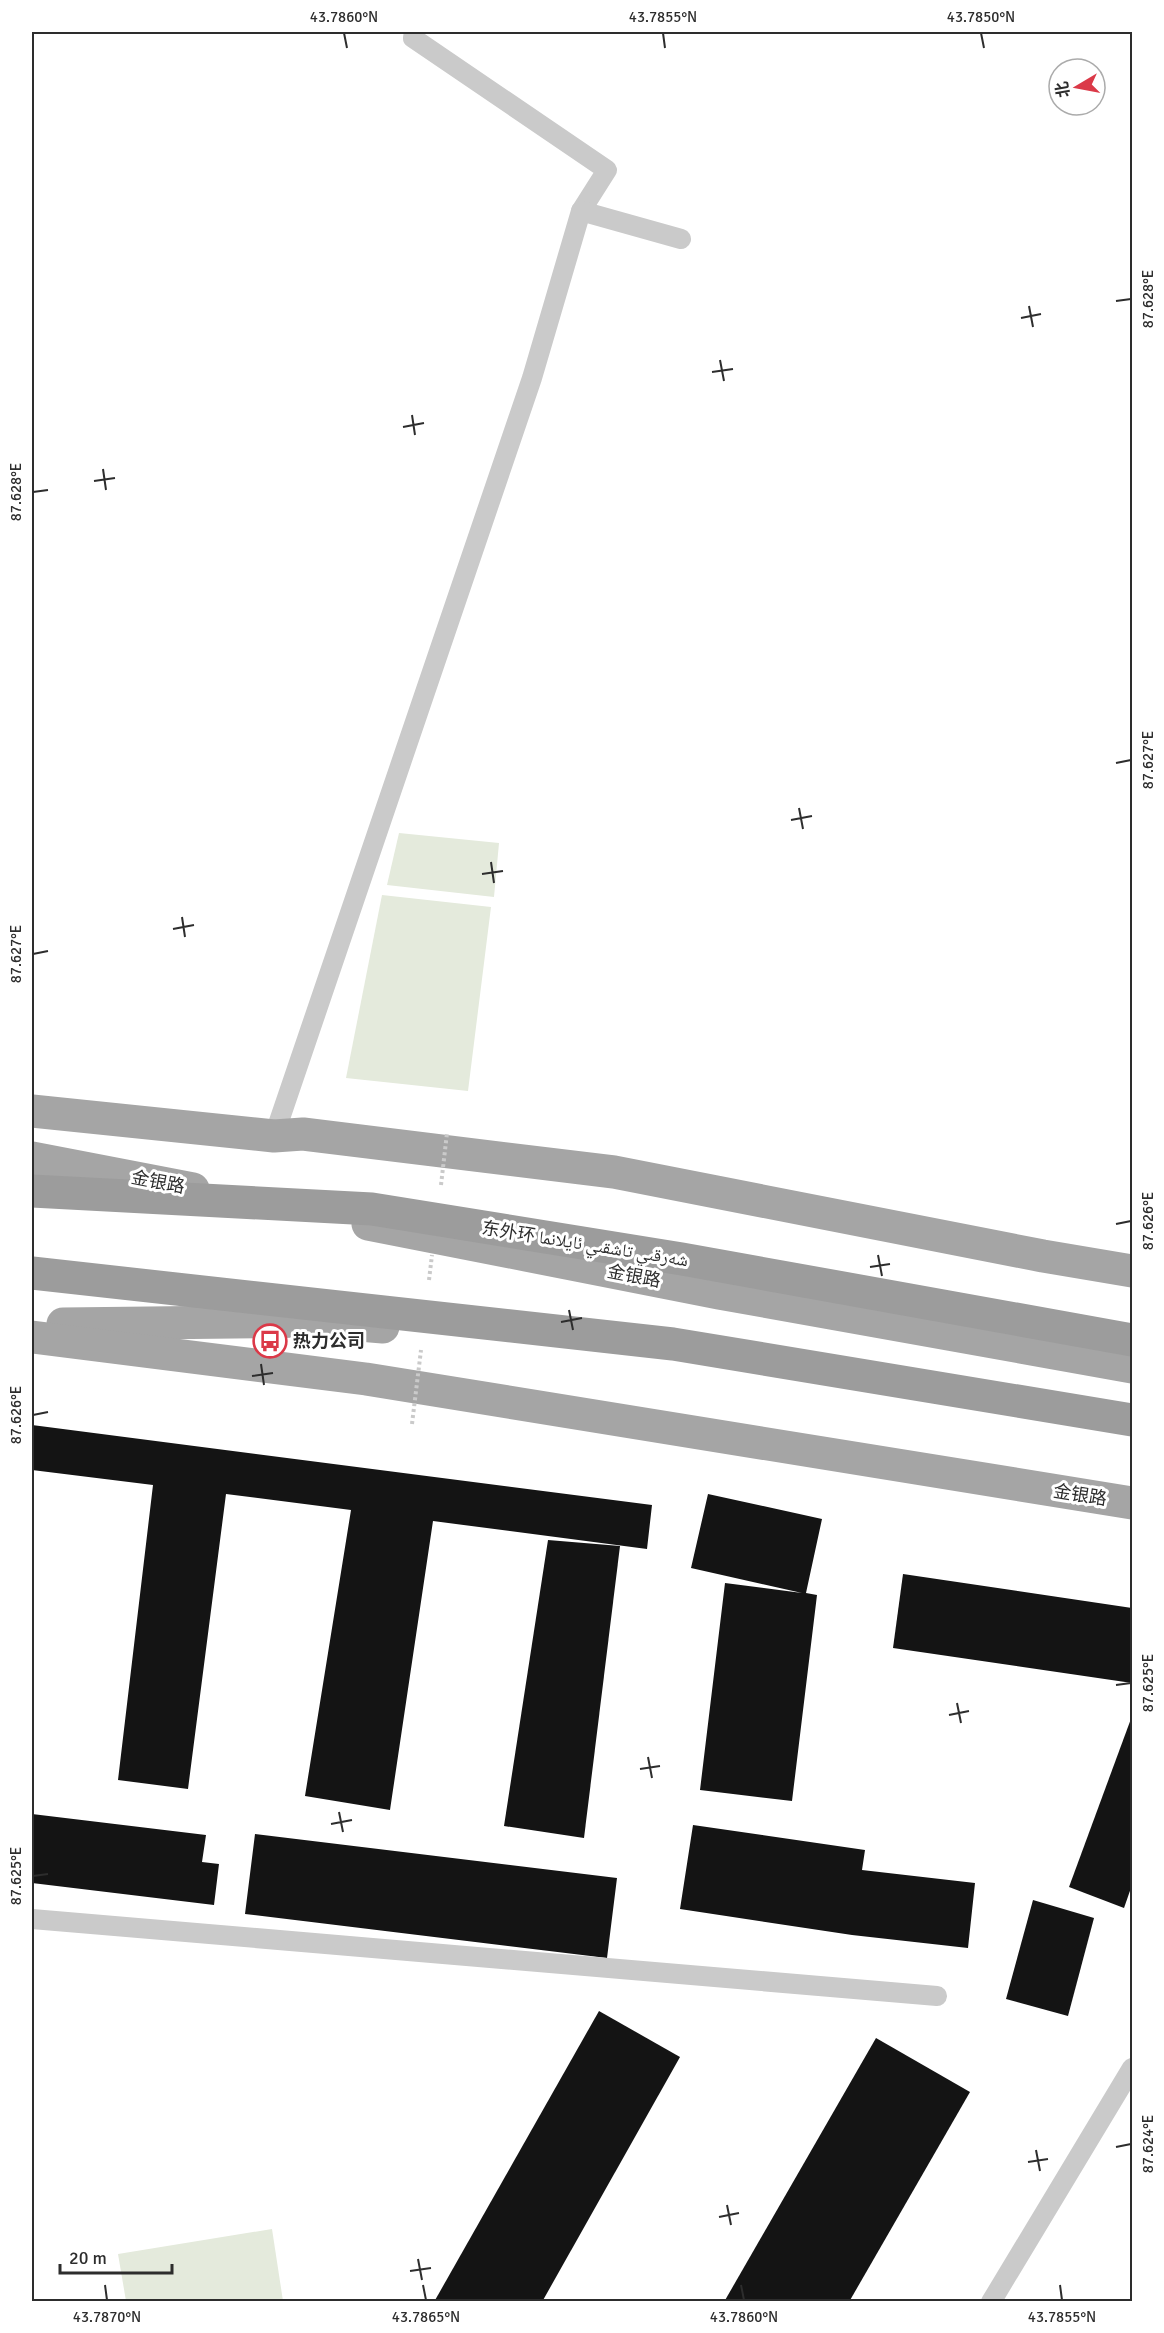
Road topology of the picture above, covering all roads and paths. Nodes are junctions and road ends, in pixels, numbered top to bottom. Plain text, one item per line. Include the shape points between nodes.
1 (414, 32) edge
2 (581, 211) junction
3 (681, 240) dead end
4 (32, 1111) edge
5 (274, 1136) junction
6 (32, 1158) edge
7 (32, 1191) edge
8 (1132, 1271) edge
9 (32, 1273) edge
10 (32, 1324) edge
11 (32, 1337) edge
12 (1132, 1340) edge
13 (1132, 1366) edge
14 (1132, 1404) edge
15 (1132, 1420) edge
16 (1132, 1503) edge
17 (32, 1919) edge
18 (938, 1996) dead end
19 (1132, 2068) edge
20 (991, 2301) edge

1 - 2 lane via 413,38 607,170
2 - 3 lane
2 - 5 lane via 532,378
4 - 5 main road
5 - 8 main road via 303,1134 615,1172
6 - 13 main road, 金银路 via 719,1293
7 - 12 highway, 东外环 شەرقىي تاشقىي ئايلانما, bridge via 372,1209
9 - 15 highway, bridge via 673,1344
10 - 14 main road via 311,1321 554,1342
11 - 16 main road, 金银路 via 366,1379
17 - 18 lane
19 - 20 lane

